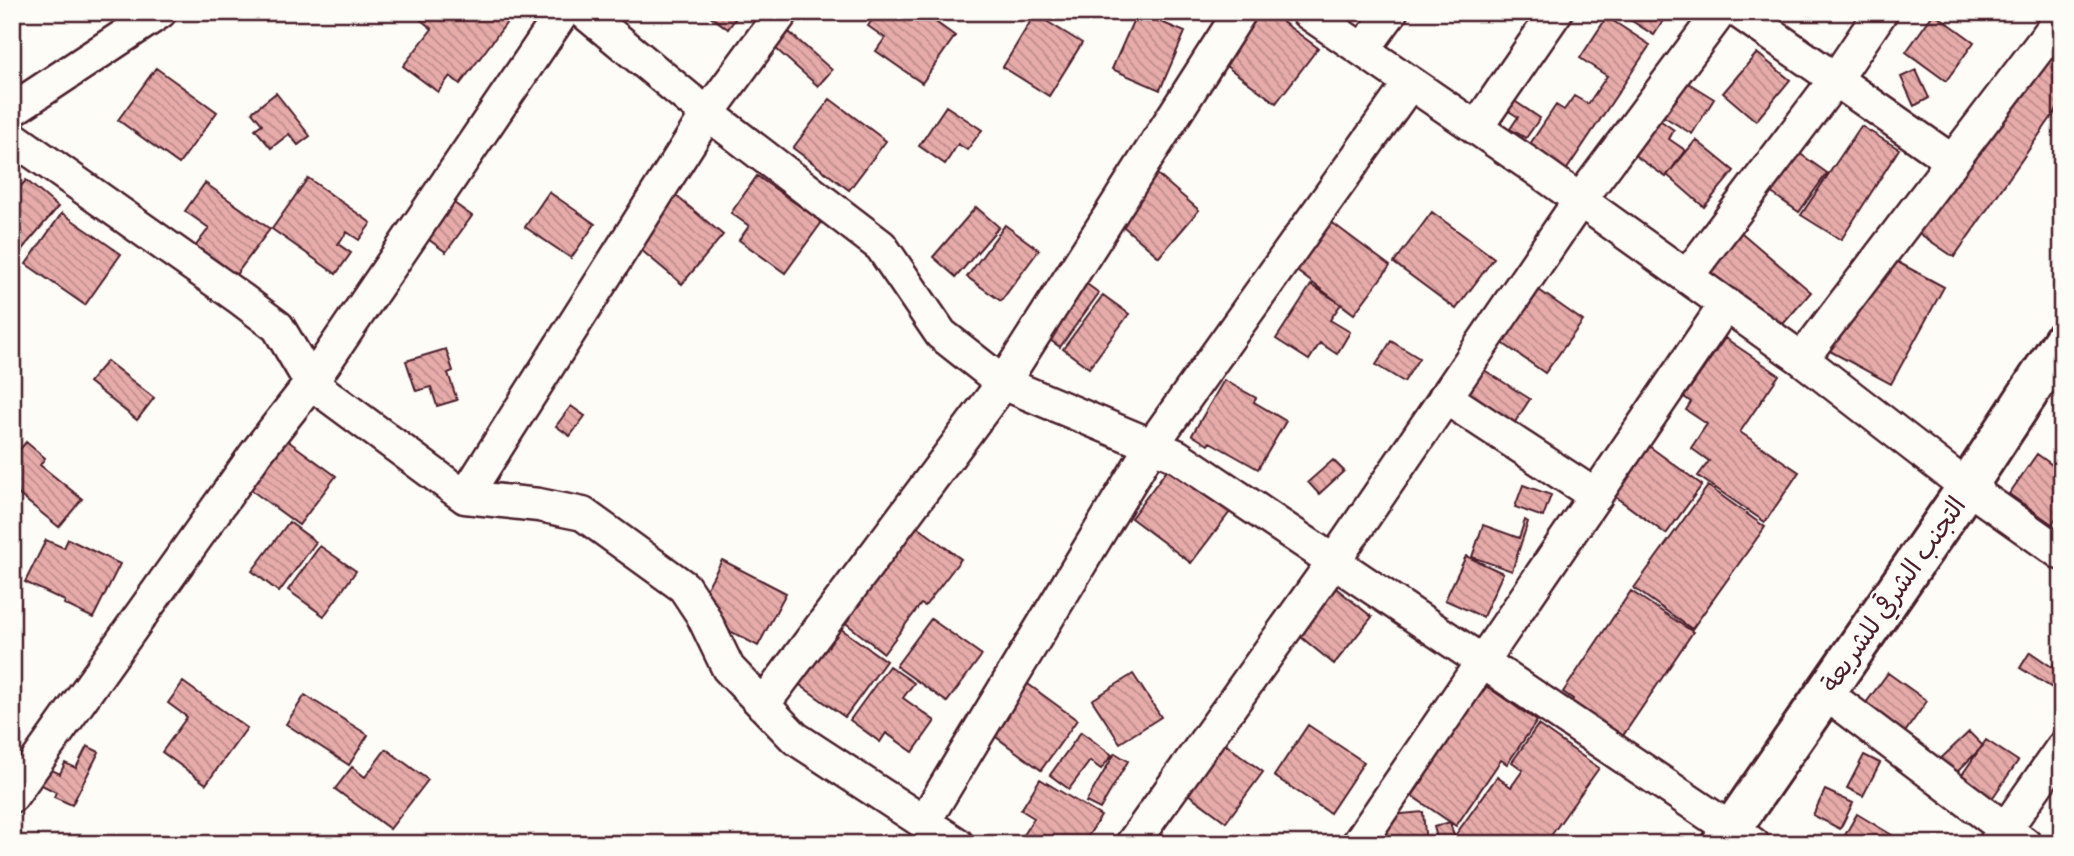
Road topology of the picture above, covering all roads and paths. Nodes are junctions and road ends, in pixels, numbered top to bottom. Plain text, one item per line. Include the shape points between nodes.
1 (160, 12) edge
2 (564, 12) edge
3 (584, 12) edge
4 (782, 12) edge
5 (1240, 12) edge
6 (1307, 12) edge
7 (1391, 12) edge
8 (1556, 12) edge
9 (1720, 12) edge
10 (1739, 12) edge
11 (1881, 12) edge
12 (2062, 17) edge
13 (1363, 51) junction
14 (1835, 80) junction
15 (1410, 83) junction
16 (12, 110) edge
17 (708, 113) junction
18 (1476, 128) junction
19 (12, 137) edge
20 (1952, 161) junction
21 (1580, 200) junction
22 (1687, 276) junction
23 (1726, 304) junction
24 (2062, 342) edge
25 (1802, 359) junction
26 (311, 383) junction
27 (1003, 383) junction
28 (1445, 397) junction
29 (1152, 445) junction
30 (1967, 487) junction
31 (465, 496) junction
32 (1596, 496) junction
33 (2062, 554) edge
34 (1334, 561) junction
35 (1483, 662) junction
36 (1825, 693) junction
37 (764, 705) junction
38 (2062, 748) edge
39 (12, 796) edge
40 (924, 822) junction
41 (2008, 838) edge
42 (1735, 839) edge
43 (957, 844) edge
44 (1132, 844) edge
45 (1358, 844) edge

1 - 16 street
2 - 26 street
3 - 17 street
4 - 17 street
5 - 27 street
6 - 13 street
7 - 13 street
8 - 18 street
9 - 21 street
10 - 14 street
11 - 14 street
12 - 20 street
13 - 15 street
14 - 20 street
14 - 22 street
15 - 18 street
15 - 29 street
17 - 27 street via 881,246 941,334
17 - 31 street
18 - 21 street
19 - 26 street via 278,327
20 - 25 street
21 - 22 street
21 - 28 street
22 - 23 street
23 - 25 street
23 - 32 street
24 - 30 main road, التجنب الشرقي للشريعة
25 - 30 street
26 - 31 street
26 - 39 street
27 - 29 street
27 - 37 street
28 - 32 street
28 - 34 street
29 - 34 street via 1177,456
29 - 40 street
30 - 33 street
30 - 36 main road, التجنب الشرقي للشريعة
31 - 37 street via 583,514 684,587 728,668
32 - 35 street
34 - 35 street
34 - 44 street
35 - 42 street
35 - 45 street
36 - 41 street
36 - 42 main road, التجنب الشرقي للشريعة
37 - 40 street via 795,738
38 - 41 street
40 - 43 street

